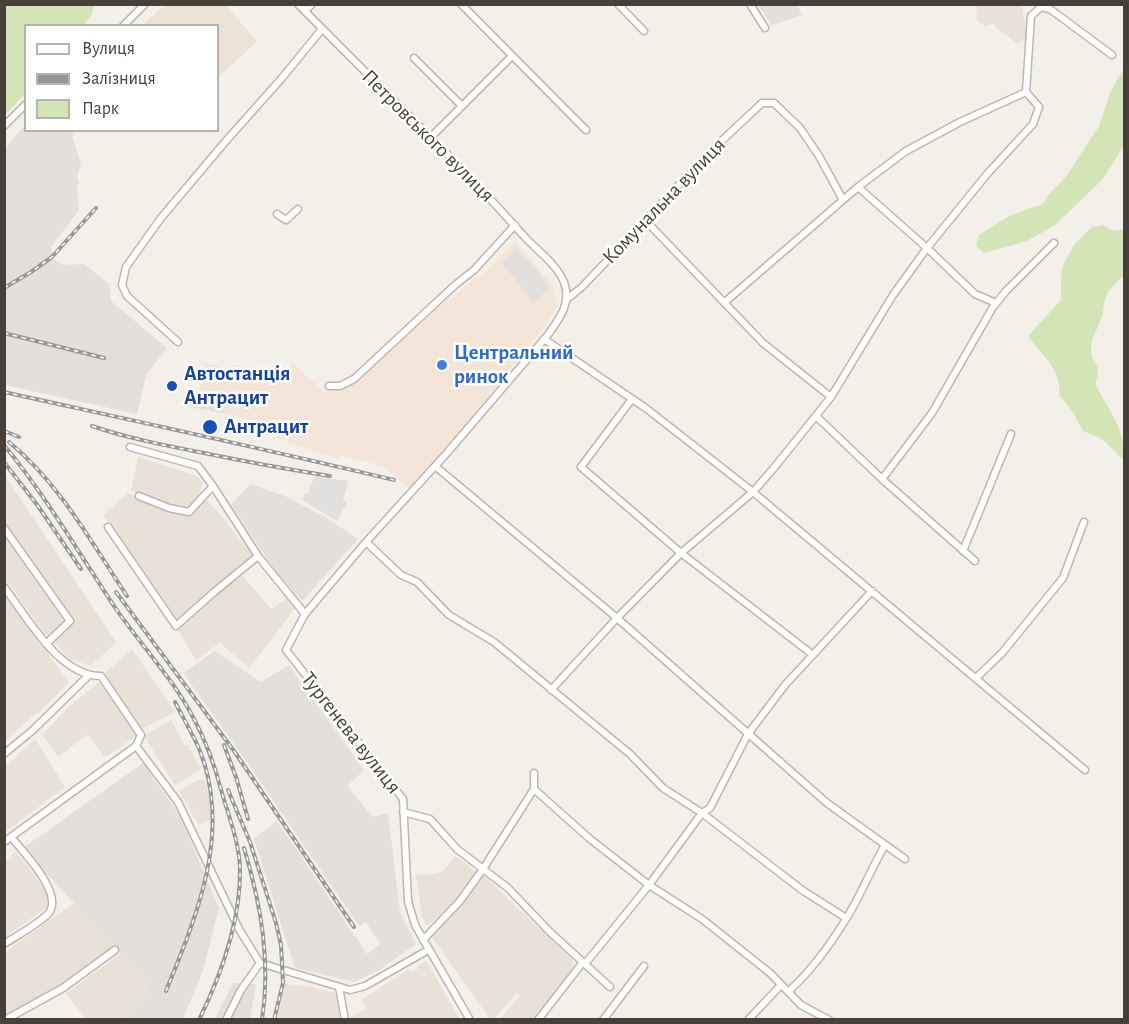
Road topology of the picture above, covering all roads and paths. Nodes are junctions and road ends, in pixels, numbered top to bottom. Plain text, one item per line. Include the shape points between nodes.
1 (145, 4) edge
2 (298, 4) edge
3 (312, 4) edge
4 (461, 4) edge
5 (618, 4) edge
6 (750, 4) edge
7 (305, 11) junction
8 (125, 24) edge
9 (765, 28) dead end
10 (322, 29) junction
11 (644, 31) dead end
12 (1112, 55) dead end
13 (512, 56) junction
14 (414, 58) dead end
15 (1026, 92) junction
16 (24, 106) edge
17 (462, 106) junction
18 (4, 126) edge
19 (586, 130) dead end
20 (431, 137) junction
21 (858, 187) junction
22 (843, 200) junction
23 (298, 209) dead end
24 (277, 214) dead end
25 (646, 221) junction
26 (515, 225) junction
27 (1054, 243) dead end
28 (927, 248) junction
29 (567, 299) junction
30 (725, 302) junction
31 (996, 303) junction
32 (544, 339) junction
33 (178, 342) dead end
34 (329, 386) dead end
35 (831, 397) junction
36 (632, 399) junction
37 (816, 416) junction
38 (1011, 434) dead end
39 (130, 447) dead end
40 (435, 466) junction
41 (882, 479) junction
42 (213, 486) junction
43 (753, 492) junction
44 (139, 496) dead end
45 (1084, 522) dead end
46 (108, 527) dead end
47 (4, 528) edge
48 (366, 542) junction
49 (963, 551) junction
50 (681, 553) junction
51 (258, 556) junction
52 (975, 561) dead end
53 (4, 587) edge
54 (872, 591) junction
55 (305, 614) junction
56 (617, 618) junction
57 (46, 644) junction
58 (813, 655) junction
59 (88, 676) junction
60 (976, 678) junction
61 (551, 690) junction
62 (748, 734) junction
63 (136, 746) junction
64 (4, 754) edge
65 (1085, 770) dead end
66 (534, 773) dead end
67 (534, 789) junction
68 (403, 812) junction
69 (702, 813) junction
70 (11, 837) junction
71 (4, 842) edge
72 (885, 845) junction
73 (905, 859) dead end
74 (483, 870) junction
75 (649, 885) junction
76 (846, 918) junction
77 (423, 940) junction
78 (4, 944) edge
79 (428, 950) junction
80 (114, 951) dead end
81 (260, 963) junction
82 (584, 963) junction
83 (644, 966) dead end
84 (781, 985) junction
85 (339, 987) junction
86 (610, 987) dead end
87 (789, 991) junction
88 (750, 1019) edge
89 (5, 1020) edge
90 (226, 1020) edge
91 (345, 1020) edge
92 (470, 1020) edge
93 (538, 1020) edge
94 (603, 1020) edge
95 (829, 1020) edge

1 - 8 street
2 - 7 street, Петровського вулиця
3 - 7 street
4 - 13 street
5 - 11 street
6 - 9 street
7 - 10 street, Петровського вулиця
10 - 20 street, Петровського вулиця
10 - 33 street via 162,218 126,267 122,285 127,296
12 - 15 street via 1050,9 1041,7 1031,16
13 - 17 street
13 - 19 street
14 - 17 street
15 - 21 street via 906,151
15 - 28 street via 1039,107 1033,124
16 - 18 street
17 - 20 street
20 - 26 street, Петровського вулиця
21 - 22 street
21 - 28 street
22 - 25 street, Комунальна вулиця via 800,128 774,103 762,103
22 - 30 street
23 - 24 street via 286,220
25 - 29 street, Комунальна вулиця
25 - 30 street
26 - 29 street, Петровського вулиця via 556,270
26 - 34 street via 474,270 354,379
27 - 31 street
28 - 31 street via 975,294
28 - 35 street via 893,295
29 - 32 street via 562,315
30 - 35 street via 763,343
31 - 41 street via 932,413
32 - 36 street
32 - 40 street
35 - 37 street
36 - 43 street
36 - 50 street via 581,467
37 - 41 street
37 - 43 street
38 - 49 street
39 - 42 street via 198,466
40 - 48 street
40 - 56 street
41 - 49 street
42 - 44 street via 189,512
42 - 51 street
43 - 50 street
43 - 54 street
45 - 60 street via 1063,578 1002,653
46 - 51 street via 176,626
47 - 57 street via 69,621
48 - 55 street
48 - 61 street via 402,575 417,582 449,615 494,642
49 - 52 street
50 - 56 street
50 - 58 street
51 - 55 street
53 - 57 street
54 - 58 street
54 - 60 street
55 - 68 street, Тургенева вулиця via 286,650 403,799
56 - 61 street
56 - 62 street
57 - 59 street
58 - 62 street
59 - 63 street via 101,676 141,735
59 - 64 street
60 - 65 street
61 - 69 street via 630,754 663,788
62 - 69 street via 710,808
62 - 72 street via 827,803
63 - 70 street
63 - 81 street via 178,802 239,929
66 - 67 street
67 - 74 street
67 - 75 street
68 - 74 street via 430,819
68 - 77 street, Тургенева вулиця via 408,901
69 - 75 street
69 - 76 street via 802,890
70 - 71 street
70 - 78 street via 44,879 53,904 49,914
72 - 73 street
72 - 76 street
74 - 77 street
74 - 82 street via 508,888
75 - 82 street
75 - 84 street via 702,919
76 - 87 street via 805,976
77 - 79 street, Тургенева вулиця
79 - 85 street via 365,986 350,990
79 - 92 street, Тургенева вулиця
80 - 89 street via 63,988
81 - 85 street
81 - 90 street
82 - 86 street
82 - 93 street
83 - 94 street
84 - 87 street
84 - 88 street
85 - 91 street
87 - 95 street via 801,1005

